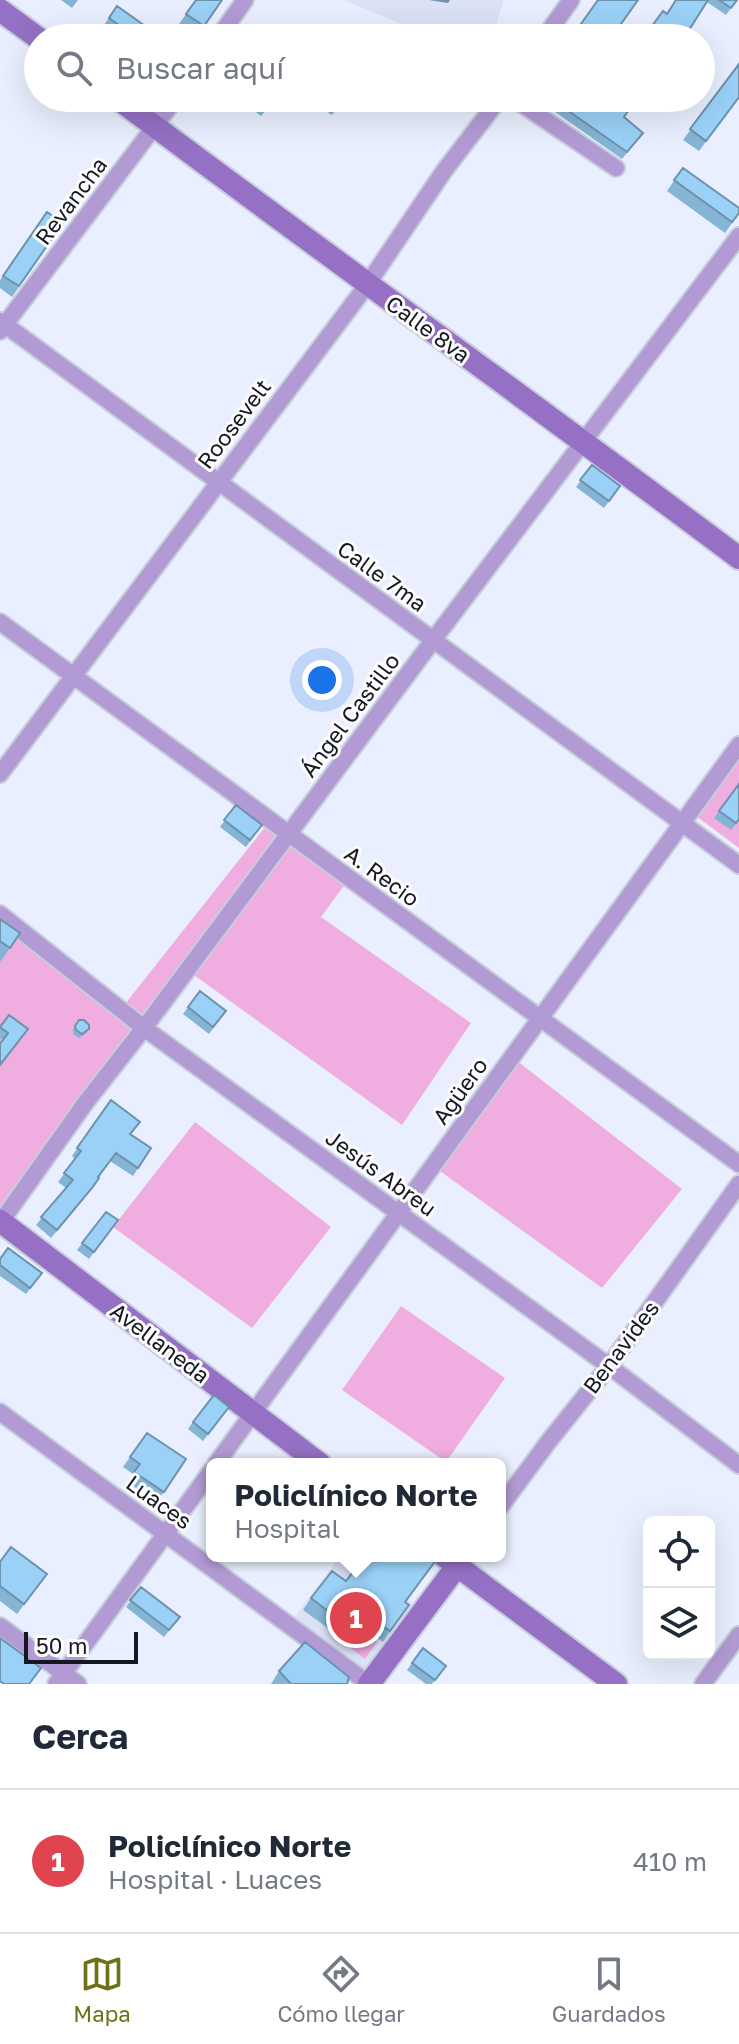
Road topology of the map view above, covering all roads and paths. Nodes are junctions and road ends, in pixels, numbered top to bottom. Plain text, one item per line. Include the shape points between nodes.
1 (245, 0) edge
2 (571, 0) edge
3 (0, 10) edge
4 (228, 24) edge
5 (554, 24) edge
6 (24, 28) edge
7 (135, 112) edge
8 (166, 112) edge
9 (489, 112) edge
10 (534, 112) edge
11 (155, 127) junction
12 (616, 168) dead end
13 (739, 236) edge
14 (367, 285) junction
15 (2, 325) edge
16 (584, 441) junction
17 (218, 483) junction
18 (739, 558) edge
19 (0, 622) edge
20 (433, 640) junction
21 (73, 677) junction
22 (739, 745) edge
23 (0, 774) edge
24 (682, 823) junction
25 (288, 834) junction
26 (739, 865) edge
27 (0, 914) edge
28 (540, 1019) junction
29 (144, 1028) junction
30 (739, 1164) edge
31 (739, 1184) edge
32 (399, 1213) junction
33 (0, 1222) edge
34 (609, 1366) junction
35 (0, 1412) edge
36 (253, 1414) junction
37 (220, 1458) edge
38 (312, 1458) edge
39 (739, 1465) edge
40 (206, 1478) edge
41 (506, 1499) edge
42 (165, 1534) junction
43 (453, 1562) edge
44 (459, 1562) edge
45 (0, 1626) edge
46 (739, 1635) edge
47 (60, 1679) edge
48 (78, 1684) edge
49 (369, 1684) edge
50 (616, 1684) edge
51 (703, 1684) edge

1 - 4 street
2 - 5 street
3 - 6 street
7 - 11 street, Calle 8va
8 - 11 street, Revancha
9 - 14 street, Roosevelt
10 - 12 street
11 - 14 street, Calle 8va
11 - 15 street, Revancha
13 - 16 street, Ángel Castillo
14 - 16 street, Calle 8va
14 - 17 street, Roosevelt
15 - 17 street, Calle 7ma
16 - 18 street, Calle 8va
16 - 20 street, Ángel Castillo
17 - 20 street, Calle 7ma
17 - 21 street, Roosevelt
19 - 21 street, A. Recio
20 - 24 street, Calle 7ma
20 - 25 street, Ángel Castillo
21 - 23 street, Roosevelt
21 - 25 street, A. Recio
22 - 24 street, Agüero
24 - 26 street, Calle 7ma
24 - 28 street, Agüero
25 - 28 street, A. Recio
25 - 29 street, Ángel Castillo
27 - 29 street, Jesús Abreu
28 - 30 street, A. Recio
28 - 32 street, Agüero
29 - 32 street, Jesús Abreu
29 - 33 street, Ángel Castillo
31 - 34 street, Benavides
32 - 34 street, Jesús Abreu
32 - 36 street, Agüero
33 - 36 street, Avellaneda
34 - 39 street, Jesús Abreu
34 - 41 street, Benavides
35 - 42 street, Luaces
36 - 37 street, Agüero
36 - 38 street, Avellaneda
40 - 42 street
42 - 47 street
42 - 49 street, Luaces
43 - 49 street
44 - 50 street
45 - 47 street
46 - 51 street
47 - 48 street

